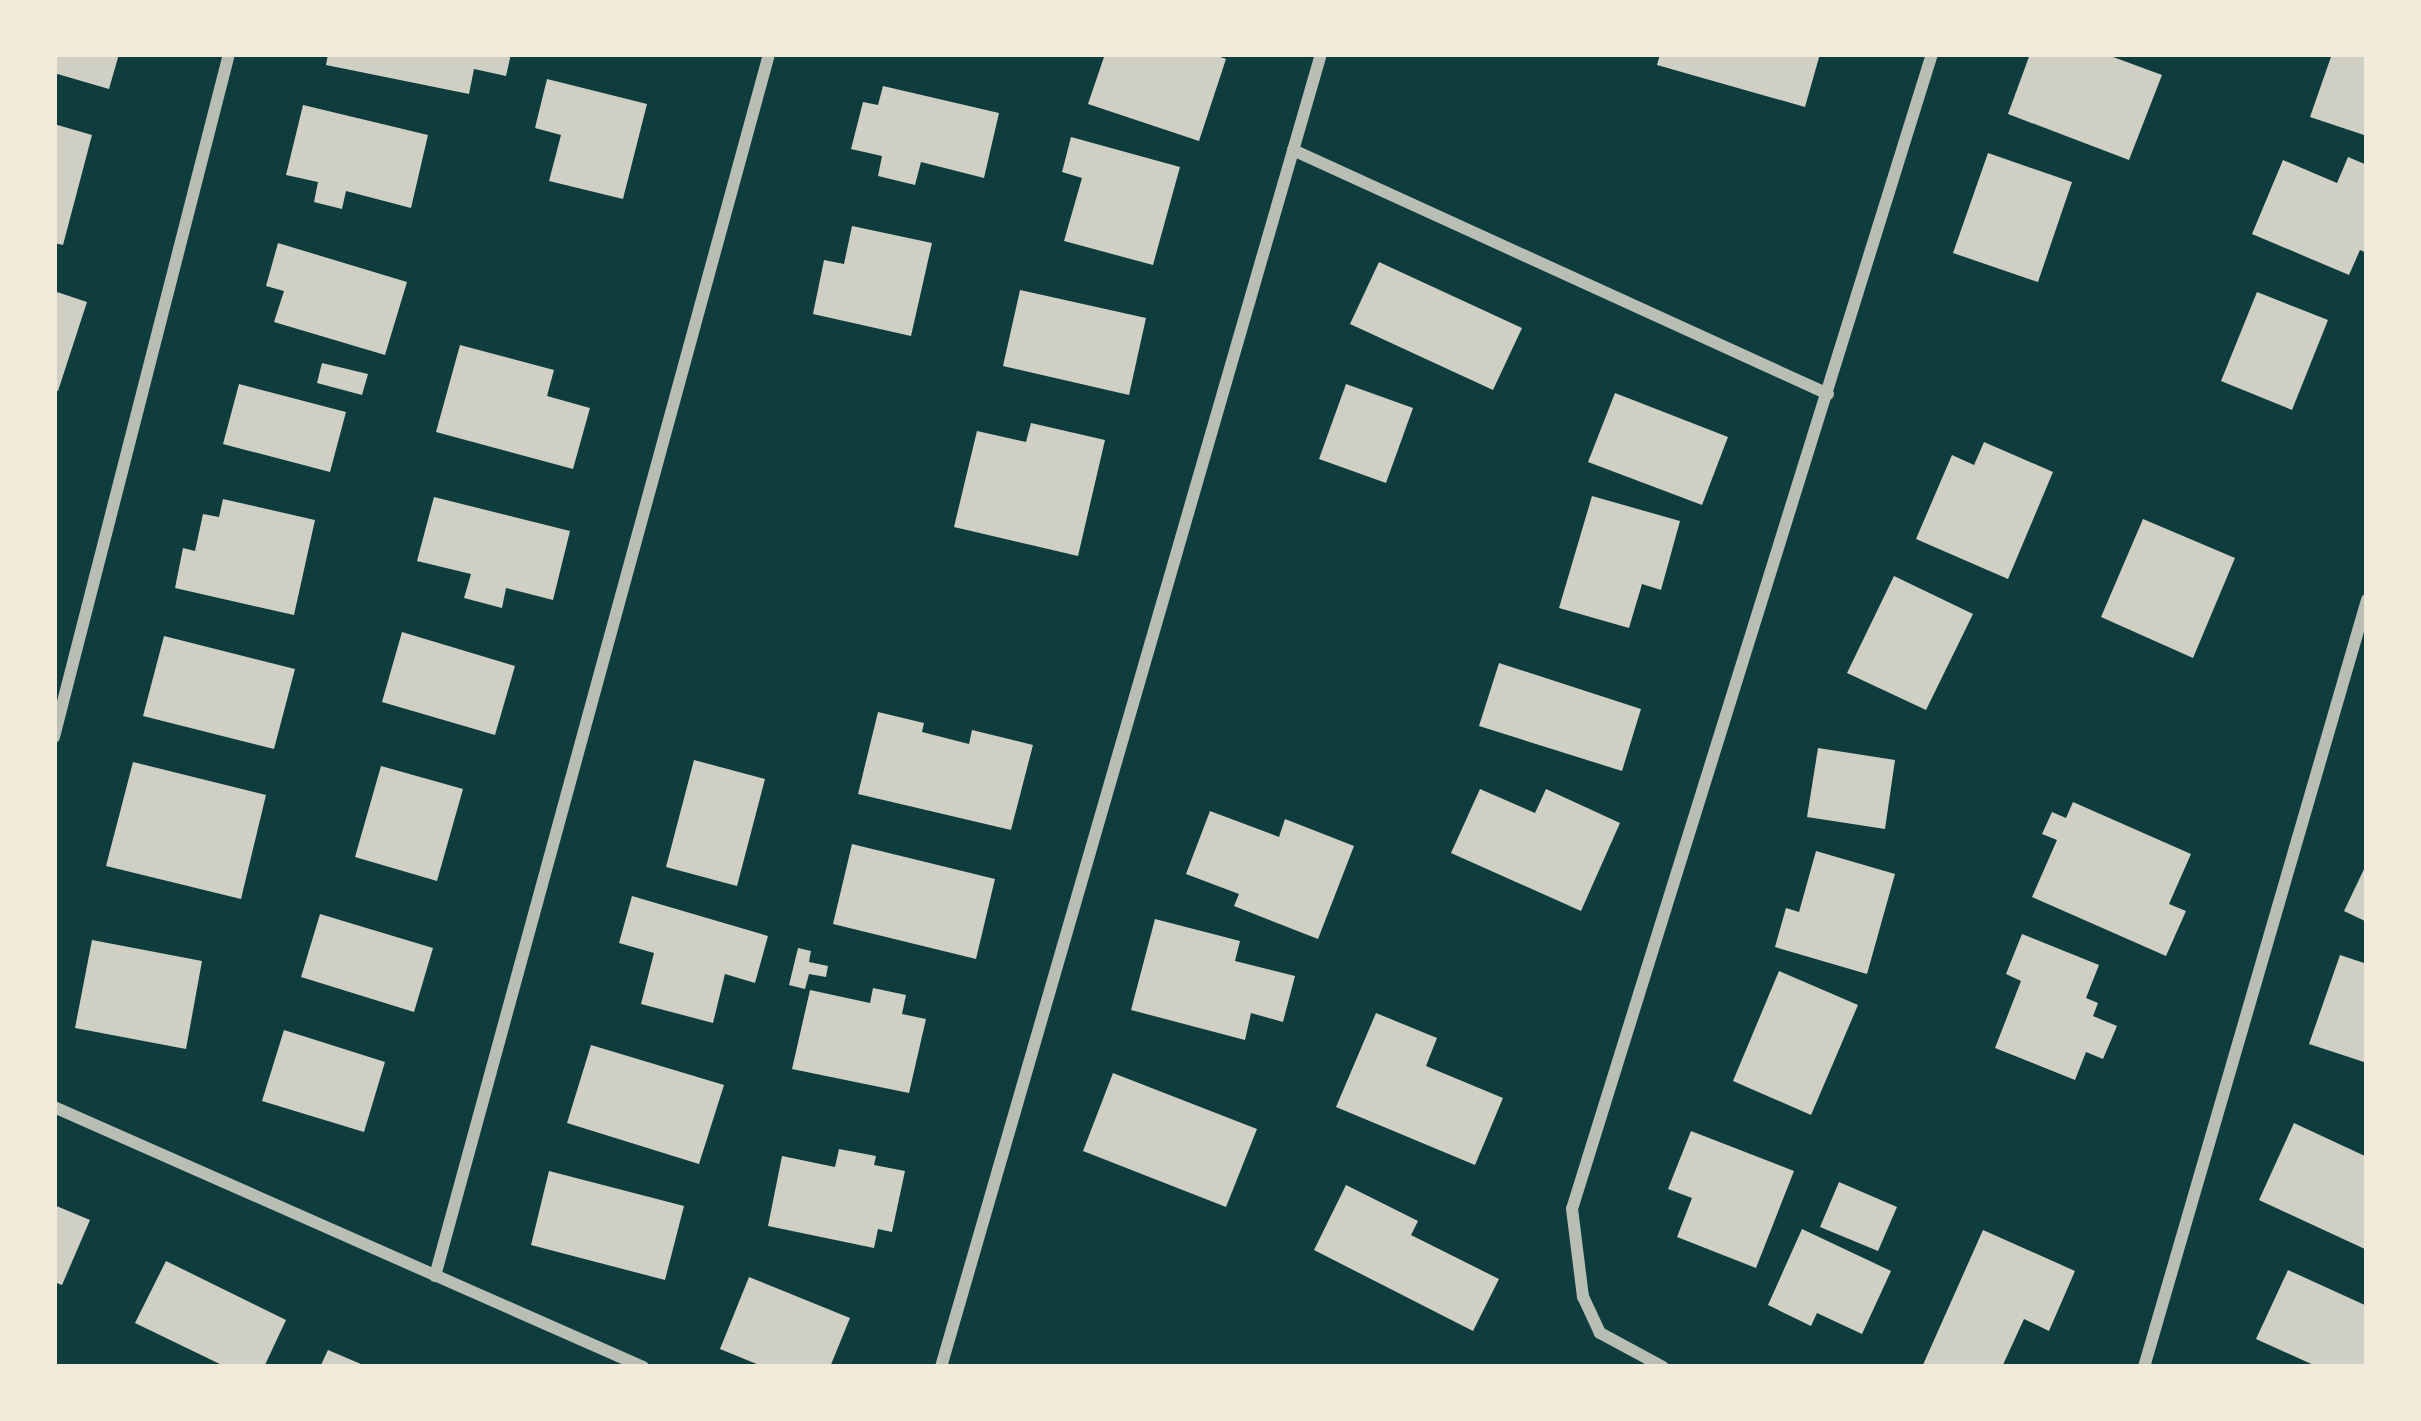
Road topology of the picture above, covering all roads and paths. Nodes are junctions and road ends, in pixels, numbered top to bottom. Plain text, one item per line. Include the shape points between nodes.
1 (229, 54) edge
2 (770, 54) edge
3 (1321, 54) edge
4 (1932, 54) edge
5 (1293, 150) junction
6 (1828, 394) junction
7 (2367, 600) edge
8 (54, 736) edge
9 (54, 1107) edge
10 (435, 1276) junction
11 (643, 1367) edge
12 (941, 1367) edge
13 (1663, 1367) edge
14 (2144, 1367) edge

1 - 8 street
2 - 10 street
3 - 5 street
4 - 6 street
5 - 6 street
5 - 12 street
6 - 13 street via 1572,1209 1573,1254 1600,1334
7 - 14 street
9 - 10 street
10 - 11 street

